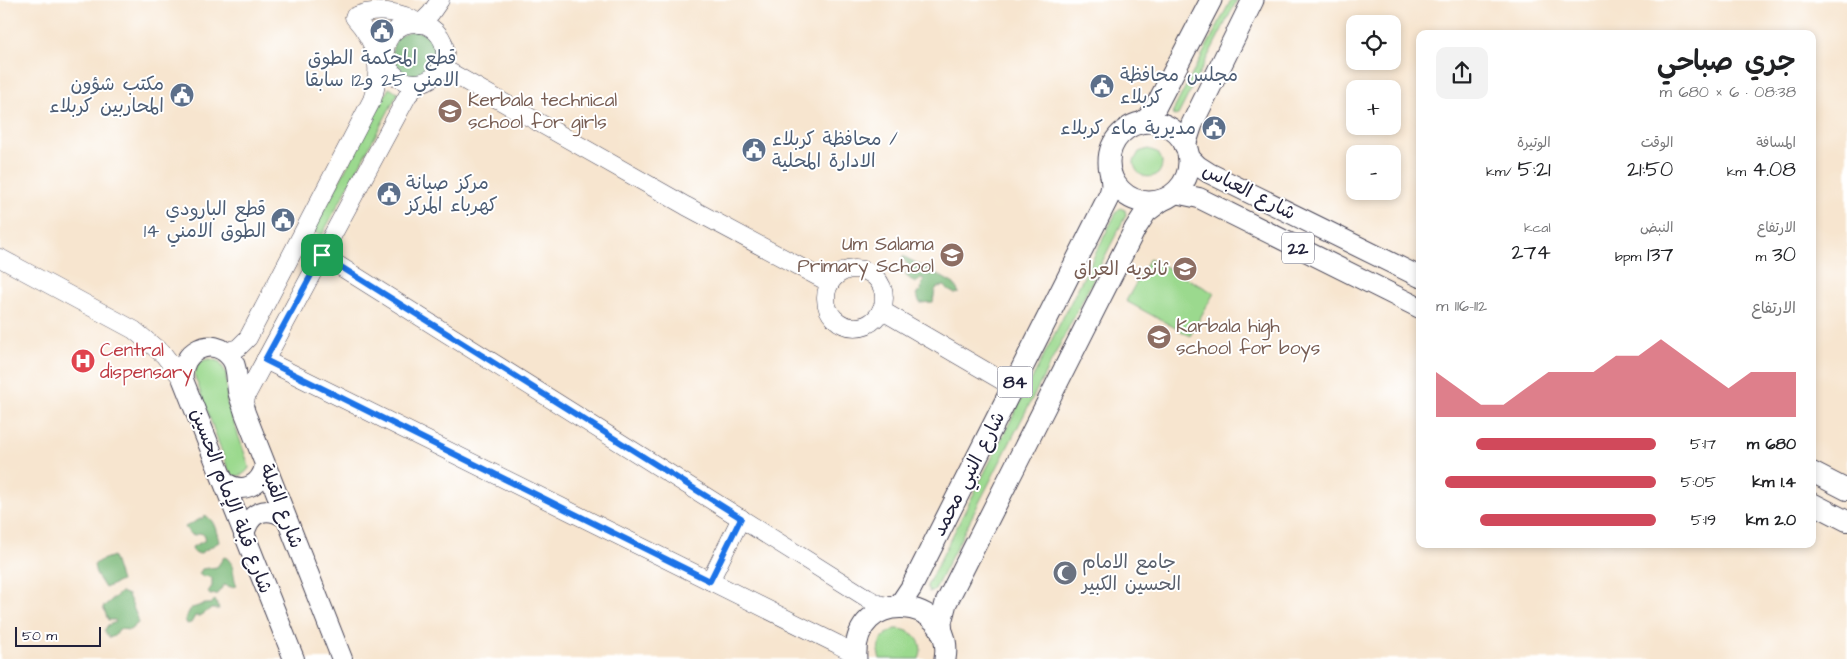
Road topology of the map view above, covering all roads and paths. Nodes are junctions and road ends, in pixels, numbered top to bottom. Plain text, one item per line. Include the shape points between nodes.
1 (440, 0) edge
2 (1211, 0) edge
3 (1250, 2) edge
4 (420, 24) junction
5 (441, 67) junction
6 (419, 83) junction
7 (1140, 123) junction
8 (1187, 151) junction
9 (1111, 174) junction
10 (1169, 196) junction
11 (322, 255) junction
12 (0, 258) edge
13 (1416, 275) edge
14 (830, 283) junction
15 (1416, 306) edge
16 (881, 310) junction
17 (225, 352) junction
18 (265, 360) junction
19 (184, 380) junction
20 (1013, 386) junction
21 (245, 414) junction
22 (266, 466) junction
23 (1816, 474) edge
24 (224, 482) junction
25 (1847, 490) edge
26 (1816, 505) edge
27 (285, 517) junction
28 (741, 518) junction
29 (1847, 521) edge
30 (244, 535) junction
31 (710, 581) junction
32 (894, 607) junction
33 (948, 649) edge
34 (294, 659) edge
35 (342, 659) edge
36 (856, 659) edge

1 - 4 main road
2 - 7 highway, 84 via 1154,110
3 - 8 highway, 84 via 1192,124
4 - 5 main road via 433,30 441,40 444,53
4 - 6 main road via 410,24 395,31 385,53 386,62 395,76 402,81
4 - 17 main road via 388,12 368,12 354,17 372,41 376,56 378,71 372,100 248,338 238,348
5 - 6 main road via 428,80
5 - 14 main road via 686,206
6 - 11 main road via 408,95
7 - 8 highway via 1156,123 1170,128
7 - 9 highway, 84 via 1120,135 1114,144
8 - 10 highway, 84 via 1188,173 1181,187
8 - 13 main road, شارع العباس via 1198,166 1209,173
9 - 10 highway via 1119,188 1131,198 1152,202
9 - 20 highway, شارع النبي محمد / 84 via 1110,194
10 - 15 main road, شارع العباس / 22 via 1191,196 1206,202
10 - 33 highway, شارع النبي محمد / 84 via 1146,212 1135,229 946,603 941,622
11 - 18 main road
11 - 28 main road
12 - 19 main road, شارع قبلة الإمام الحسين via 134,330 164,355
14 - 16 main road via 836,276 852,270 868,273 880,285
14 - 16 main road via 827,305 840,323 864,326
16 - 20 main road
17 - 19 main road via 213,347 194,351 183,366
17 - 21 main road, شارع القبلة via 235,368
18 - 21 main road via 245,398
18 - 31 main road
19 - 24 main road, شارع قبلة الإمام الحسين
20 - 32 highway, شارع النبي محمد / 84 via 911,588 901,603
21 - 22 main road, شارع القبلة
22 - 24 main road via 259,480 246,488
22 - 27 main road, شارع القبلة
23 - 25 main road
24 - 30 main road, شارع قبلة الإمام الحسين
26 - 29 main road
27 - 30 main road via 268,510 259,513 251,518
27 - 35 main road, شارع القبلة
28 - 31 main road
28 - 32 main road via 873,601
30 - 34 main road, شارع قبلة الإمام الحسين
31 - 36 main road via 843,647
32 - 33 highway via 908,607 934,620
32 - 36 highway via 880,611 868,620 860,633

